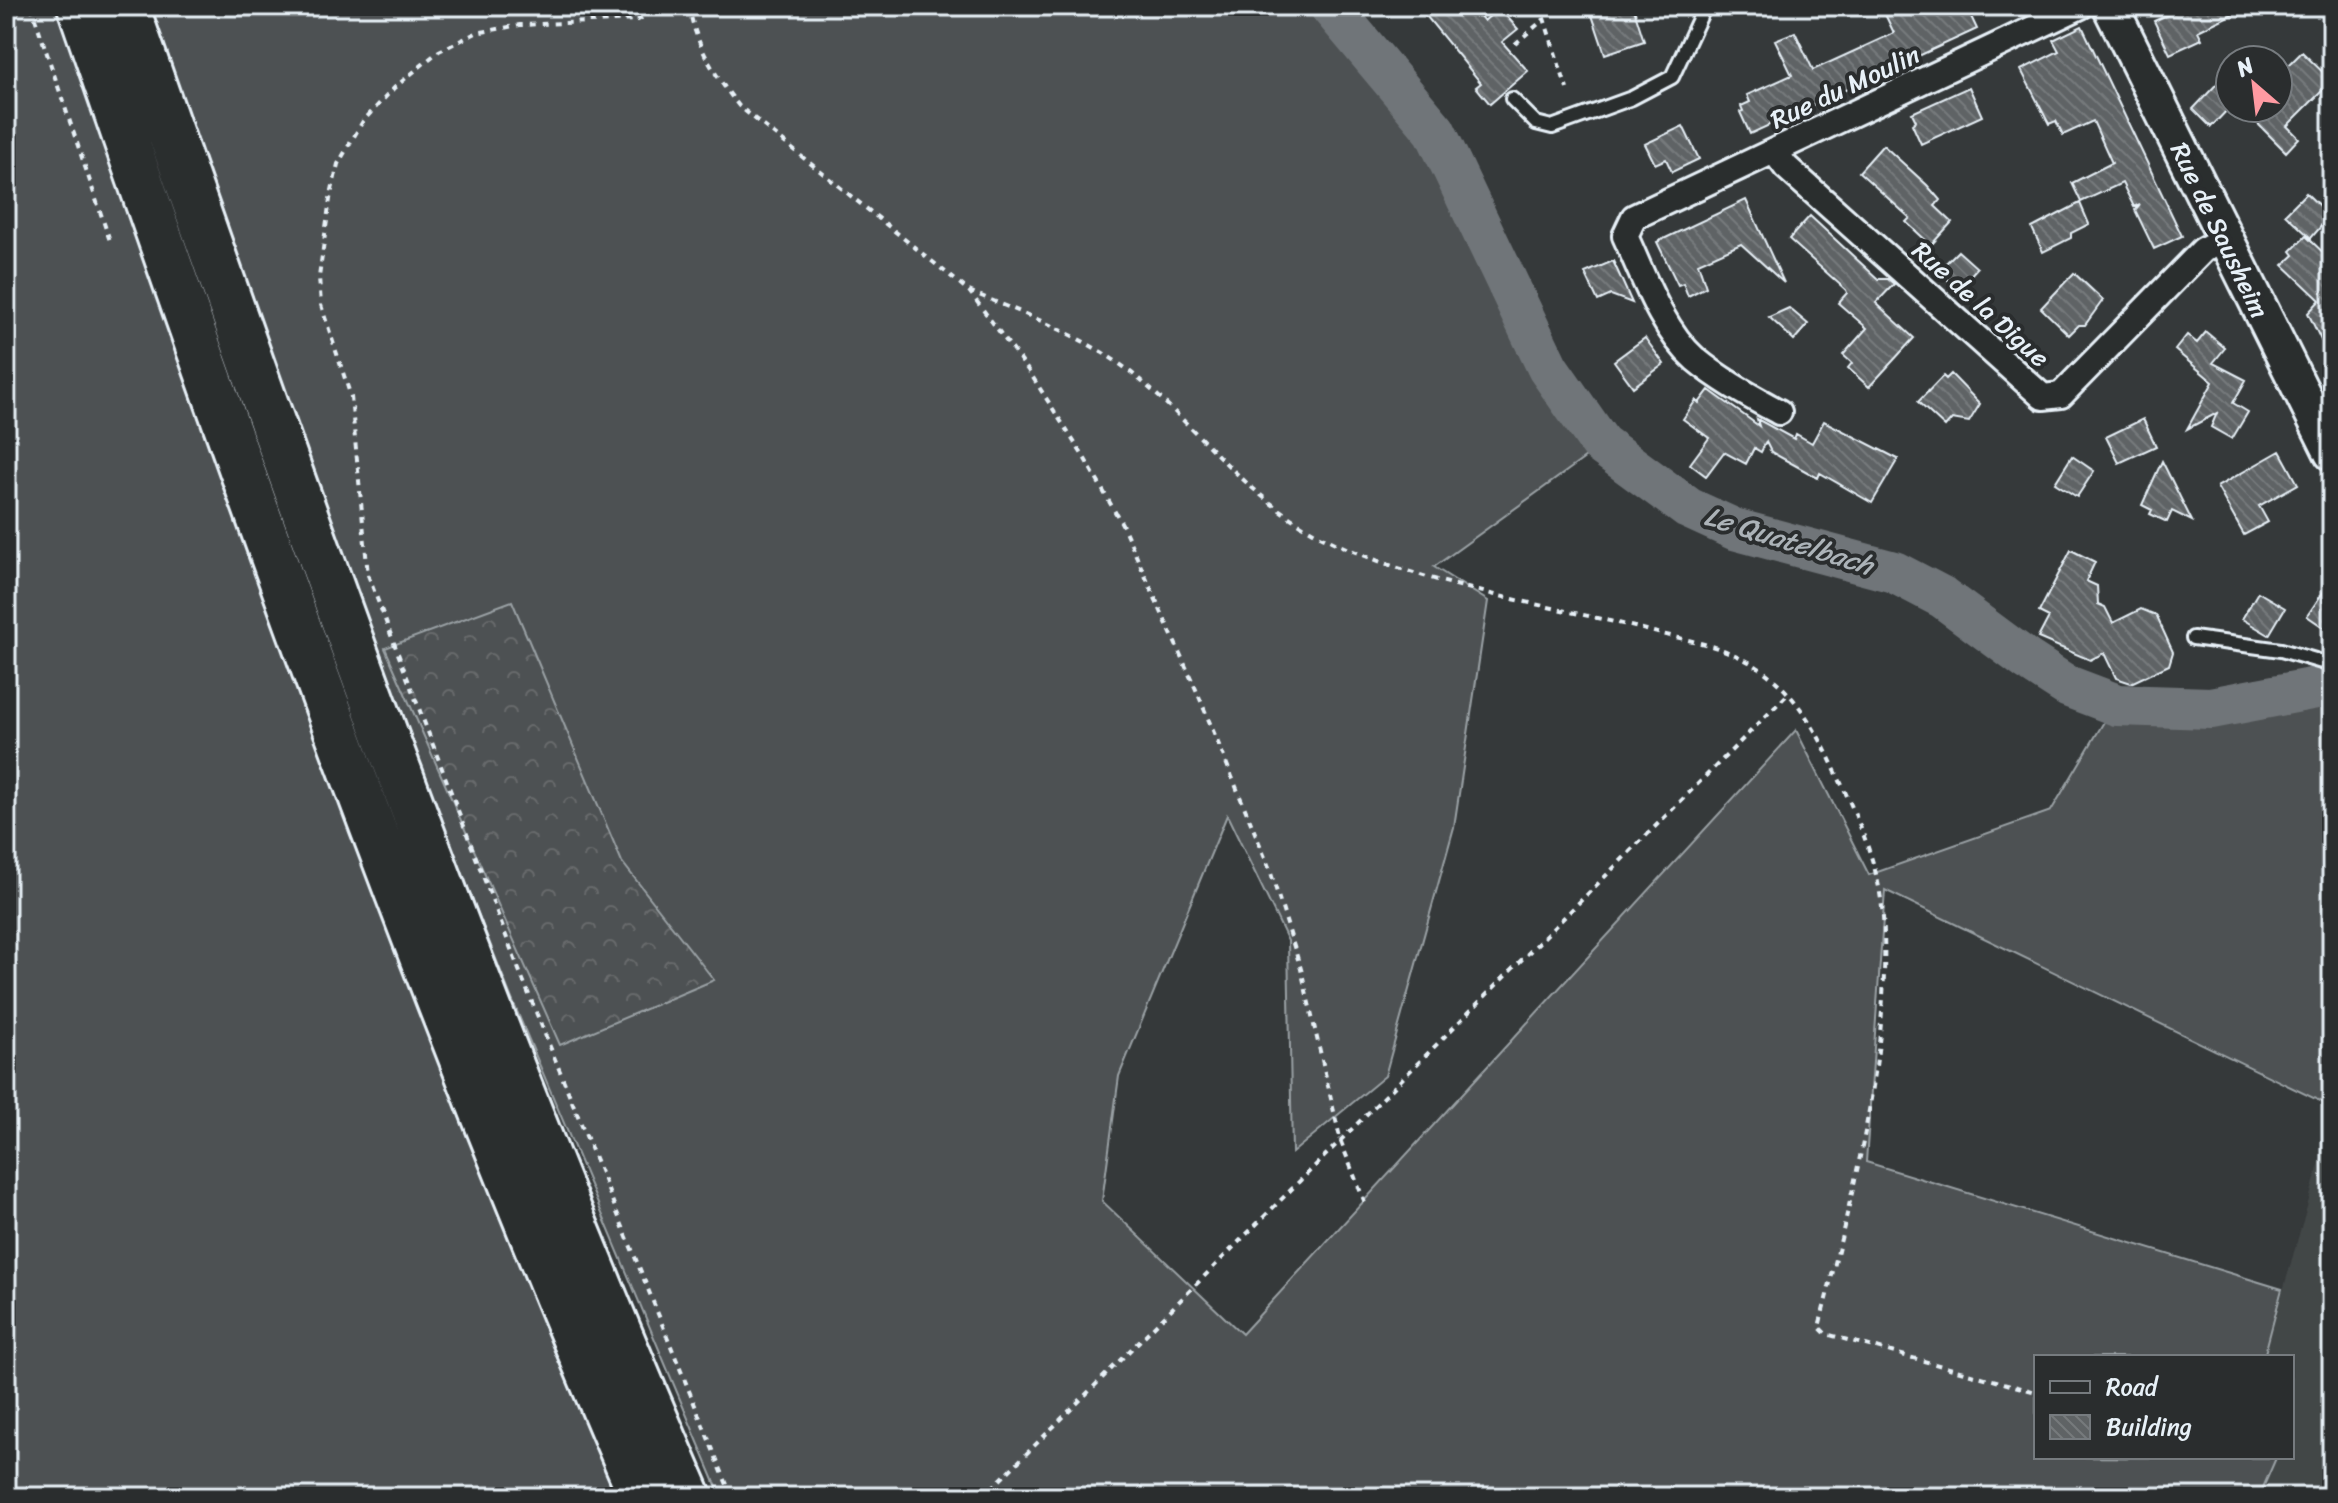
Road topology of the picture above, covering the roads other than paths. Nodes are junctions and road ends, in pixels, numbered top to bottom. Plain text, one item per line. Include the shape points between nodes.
1 (80, 6) edge
2 (126, 6) edge
3 (1705, 6) edge
4 (2081, 6) edge
5 (2110, 6) edge
6 (1512, 99) dead end
7 (1774, 151) junction
8 (2224, 238) junction
9 (1779, 412) dead end
10 (2332, 453) edge
11 (2193, 638) dead end
12 (2332, 665) edge
13 (642, 1497) edge
14 (689, 1497) edge

1 - 13 highway via 189,326 326,701 462,1058
2 - 14 highway via 422,836
3 - 6 lane via 1672,77 1632,98 1552,127 1536,123
4 - 7 street, Rue du Moulin
5 - 8 main road, Rue de Sausheim
7 - 8 street, Rue de la Digue via 2043,397 2061,395 2203,250
7 - 9 street, Rue du Moulin via 1634,217 1625,236 1662,316 1693,357
8 - 10 main road, Rue de Sausheim
11 - 12 lane via 2281,650

